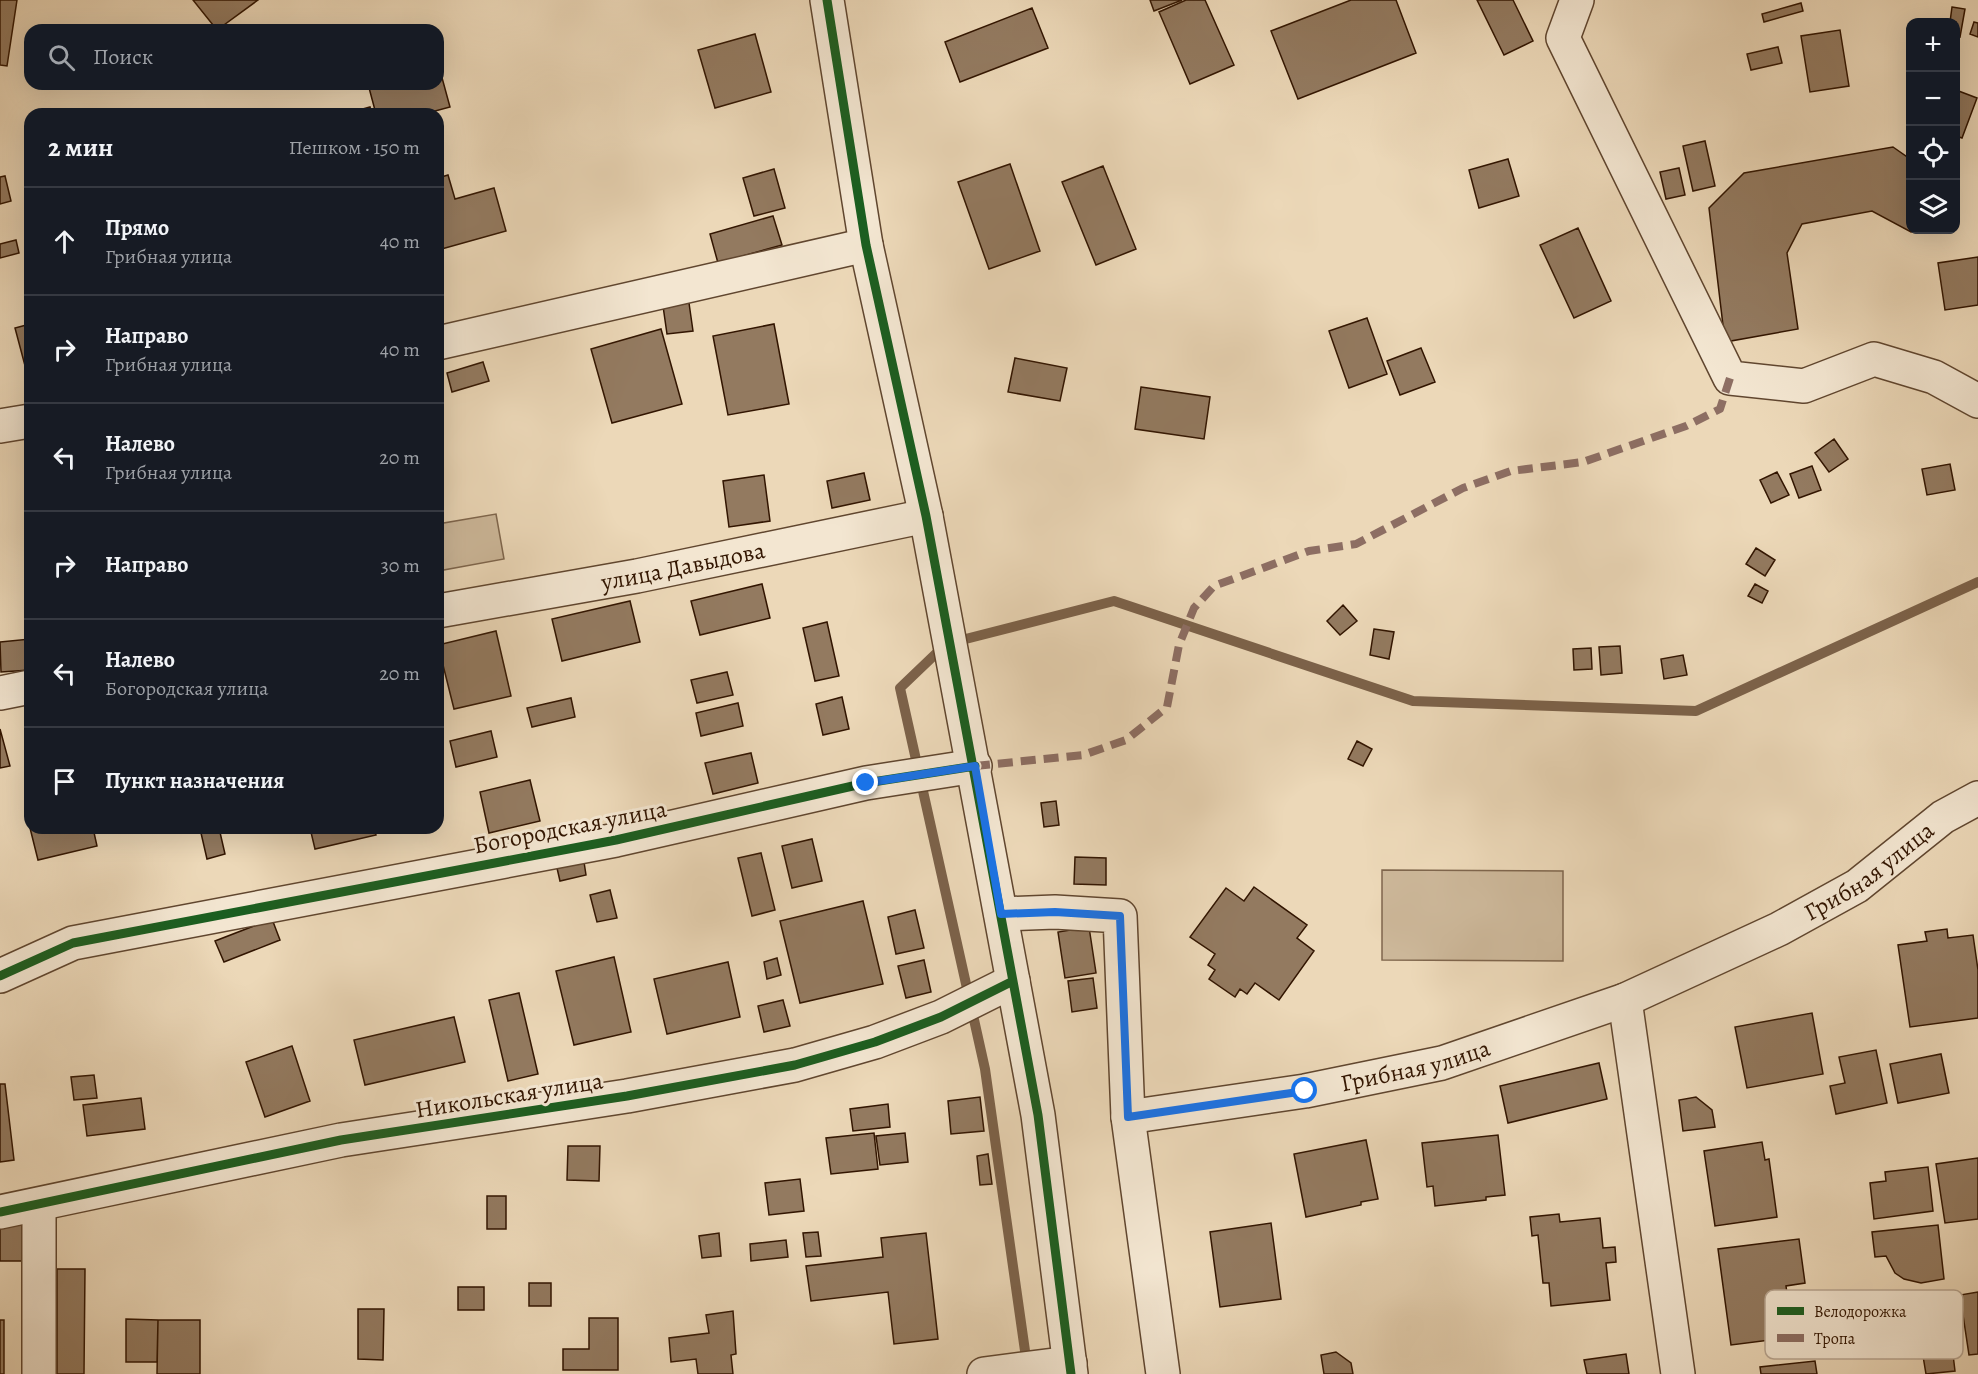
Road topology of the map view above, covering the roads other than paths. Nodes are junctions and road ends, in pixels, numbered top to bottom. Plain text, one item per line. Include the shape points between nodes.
1 (827, 0) edge
2 (1577, 0) edge
3 (866, 245) junction
4 (444, 342) edge
5 (1978, 401) edge
6 (24, 422) edge
7 (0, 426) edge
8 (927, 516) junction
9 (444, 610) edge
10 (24, 688) edge
11 (0, 693) edge
12 (975, 766) junction
13 (1978, 798) edge
14 (1001, 914) junction
15 (0, 976) edge
16 (1013, 981) junction
17 (1625, 1000) junction
18 (1128, 1117) junction
19 (39, 1205) junction
20 (0, 1212) edge
21 (1070, 1368) edge
22 (39, 1374) edge
23 (984, 1374) edge
24 (1163, 1374) edge
25 (1678, 1374) edge

1 - 3 street
2 - 5 street via 1563,38 1730,378 1804,386 1874,359 1934,377
3 - 4 street
3 - 8 street
6 - 7 street
8 - 9 street, улица Давыдова via 637,576
8 - 12 street
10 - 11 street
12 - 14 street
12 - 15 street, Богородская улица via 866,783 616,840 73,943
13 - 17 street, Грибная улица via 1943,817 1857,886 1779,929
14 - 16 street
14 - 18 street via 1120,916
16 - 19 street, Никольская улица via 941,1017 875,1042 795,1065 627,1096 341,1140
16 - 21 street via 1038,1115
17 - 18 street, Грибная улица via 1442,1063 1305,1091
17 - 25 street
18 - 24 street
19 - 20 street, Никольская улица
19 - 22 street
21 - 23 street

